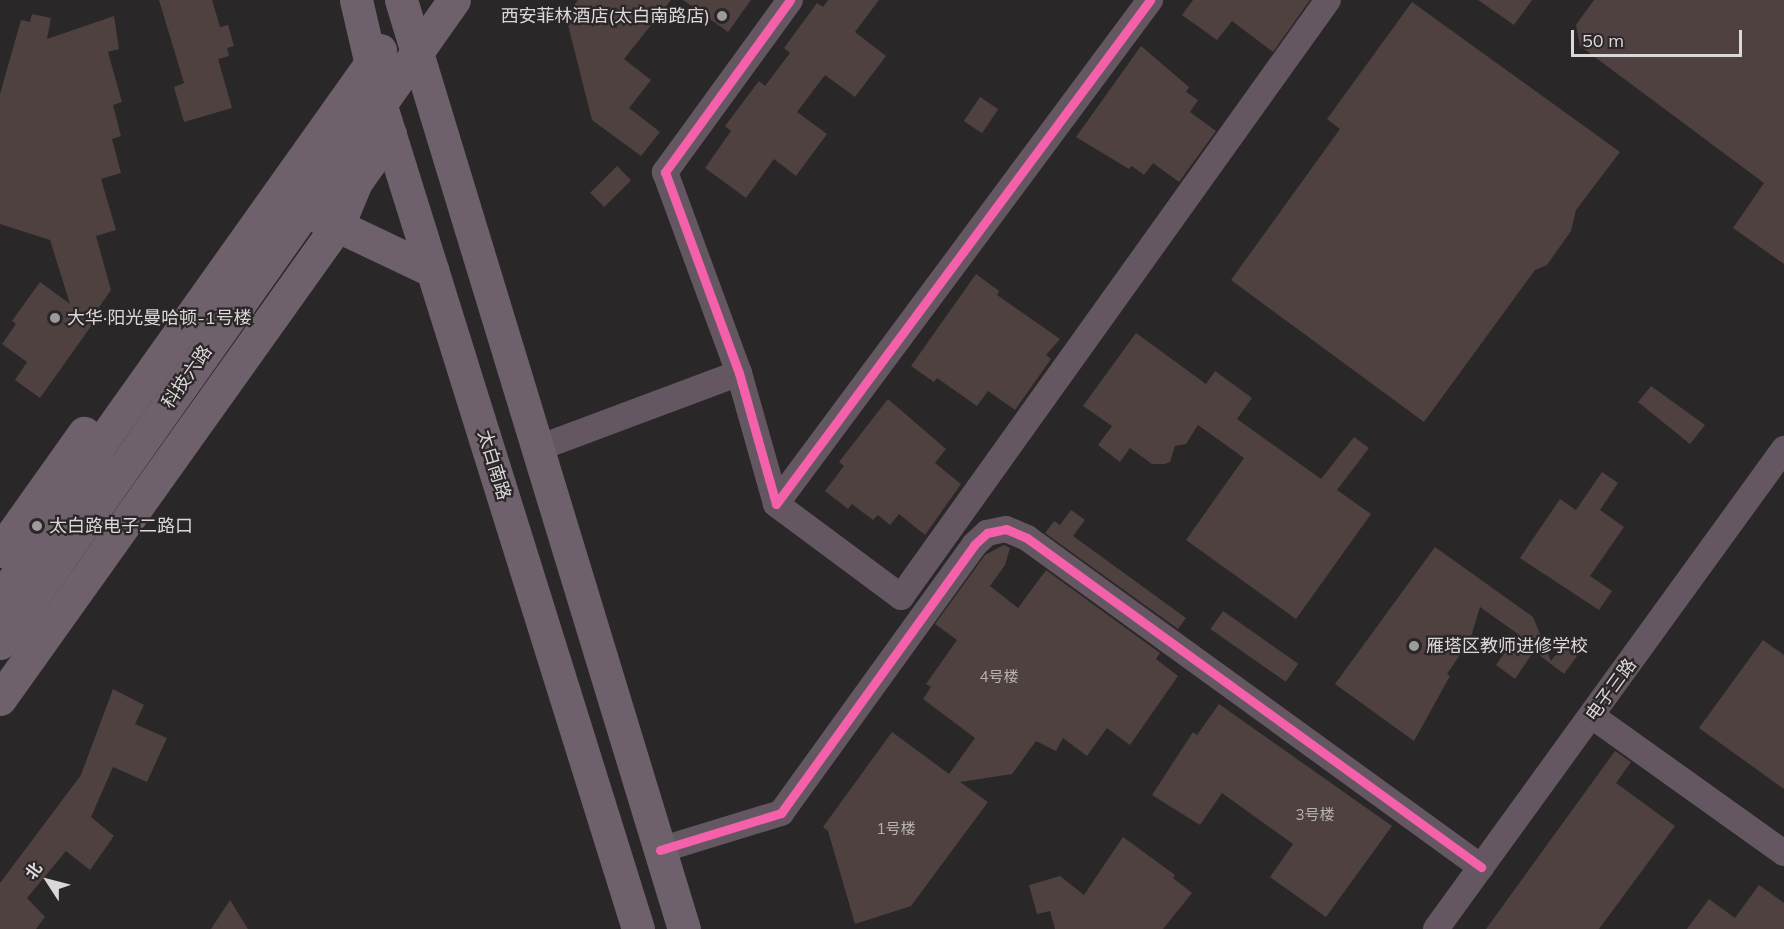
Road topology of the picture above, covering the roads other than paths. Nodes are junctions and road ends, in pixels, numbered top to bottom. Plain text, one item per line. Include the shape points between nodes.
1 (356, 0) edge
2 (454, 0) edge
3 (790, 0) edge
4 (1150, 0) edge
5 (1328, 0) edge
6 (412, 19) edge
7 (368, 49) junction
8 (380, 103) junction
9 (390, 134) junction
10 (304, 211) junction
11 (339, 223) junction
12 (433, 271) junction
13 (739, 373) junction
14 (536, 449) junction
15 (1784, 449) edge
16 (776, 504) junction
17 (0, 551) edge
18 (0, 601) edge
19 (0, 643) edge
20 (0, 699) edge
21 (1592, 716) junction
22 (660, 850) junction
23 (1784, 853) edge
24 (1481, 867) junction
25 (638, 929) edge
26 (684, 929) edge
27 (1436, 929) edge

1 - 7 main road, 太白南路
2 - 6 main road
3 - 13 street via 665,172
4 - 16 street
5 - 16 street via 901,597
6 - 7 main road, 科技六路
6 - 8 main road, 科技六路
6 - 14 main road
7 - 8 main road, 太白南路
7 - 17 main road
7 - 18 main road, 科技六路 via 98,447 38,548
8 - 9 main road, 太白南路
8 - 10 main road, 科技六路
9 - 11 main road via 356,182
9 - 12 main road, 太白南路
10 - 11 main road
10 - 19 main road, 科技六路
11 - 12 main road
11 - 20 main road
12 - 25 main road, 太白南路
13 - 14 street
13 - 16 street
14 - 22 main road
15 - 21 street, 电子三路
21 - 23 street
21 - 24 street, 电子三路
22 - 24 street via 781,813 974,545 987,533 1006,529 1027,538
22 - 26 main road
24 - 27 street, 电子三路

